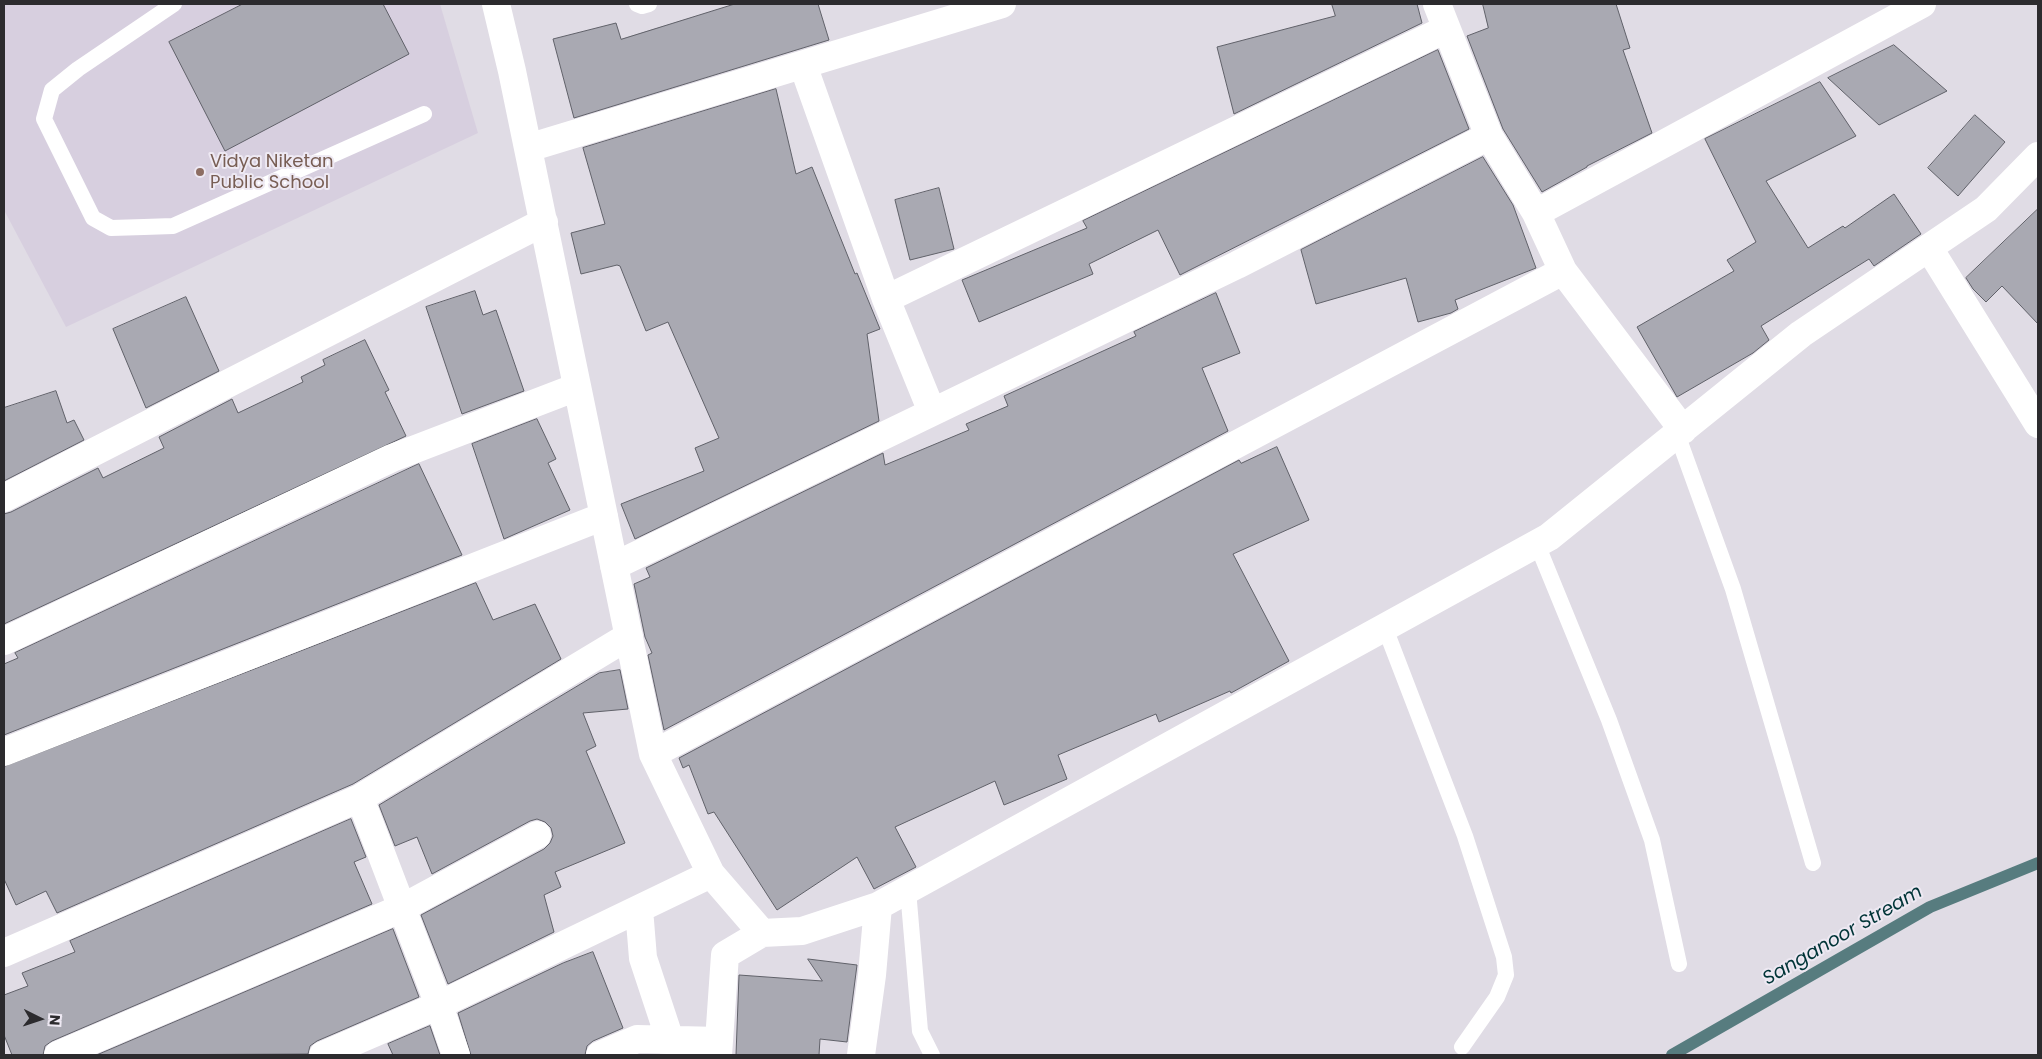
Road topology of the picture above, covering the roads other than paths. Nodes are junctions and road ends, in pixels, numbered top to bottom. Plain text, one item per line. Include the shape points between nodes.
1 (174, 4) edge
2 (496, 4) edge
3 (638, 4) edge
4 (649, 4) edge
5 (1002, 4) edge
6 (1437, 4) edge
7 (1922, 4) edge
8 (1446, 29) junction
9 (803, 65) junction
10 (424, 114) dead end
11 (1489, 136) junction
12 (528, 148) junction
13 (2038, 156) edge
14 (1536, 213) junction
15 (544, 222) junction
16 (1929, 248) junction
17 (1563, 271) junction
18 (886, 299) junction
19 (578, 387) junction
20 (932, 412) junction
21 (2038, 424) edge
22 (1680, 432) junction
23 (4, 498) edge
24 (604, 516) junction
25 (1537, 544) junction
26 (614, 566) junction
27 (1386, 628) junction
28 (629, 636) junction
29 (4, 641) edge
30 (4, 752) edge
31 (652, 754) junction
32 (360, 798) junction
33 (537, 835) dead end
34 (1813, 863) dead end
35 (711, 874) junction
36 (908, 890) junction
37 (878, 906) junction
38 (639, 909) junction
39 (400, 910) junction
40 (762, 933) junction
41 (4, 953) edge
42 (1680, 964) dead end
43 (439, 1005) junction
44 (671, 1047) edge
45 (1462, 1047) dead end
46 (718, 1048) edge
47 (58, 1055) edge
48 (323, 1055) edge
49 (456, 1055) edge
50 (600, 1055) edge
51 (861, 1055) edge
52 (932, 1055) edge

1 - 10 lane via 52,90 44,119 94,218 111,228 173,226
2 - 12 street
3 - 4 lane
5 - 9 street
6 - 8 street
7 - 14 street
8 - 11 street
8 - 18 street
9 - 12 street
9 - 18 street
11 - 14 street
11 - 20 street via 1237,265
12 - 15 street
13 - 16 street via 1986,209
14 - 17 street
15 - 19 street
15 - 23 street
16 - 21 street
16 - 22 street via 1800,334
17 - 22 street
17 - 31 street
18 - 20 street
19 - 24 street
19 - 29 street via 392,458
20 - 26 street
22 - 25 street
22 - 34 lane via 1733,589
24 - 26 street
24 - 30 street
25 - 27 street
25 - 42 lane via 1609,720 1652,840
26 - 28 street
27 - 36 street
27 - 45 lane via 1465,836 1504,957 1506,975 1497,997
28 - 31 street
28 - 32 street
31 - 35 street
32 - 39 street
32 - 41 street
33 - 39 street
35 - 38 street
35 - 40 street
36 - 37 street
36 - 52 lane via 920,1031
37 - 40 street via 802,931
37 - 51 street
38 - 43 street
38 - 44 street via 643,958
39 - 43 street
39 - 47 street
40 - 46 street via 725,955
43 - 48 street
43 - 49 street
44 - 46 street
44 - 50 street via 637,1039

